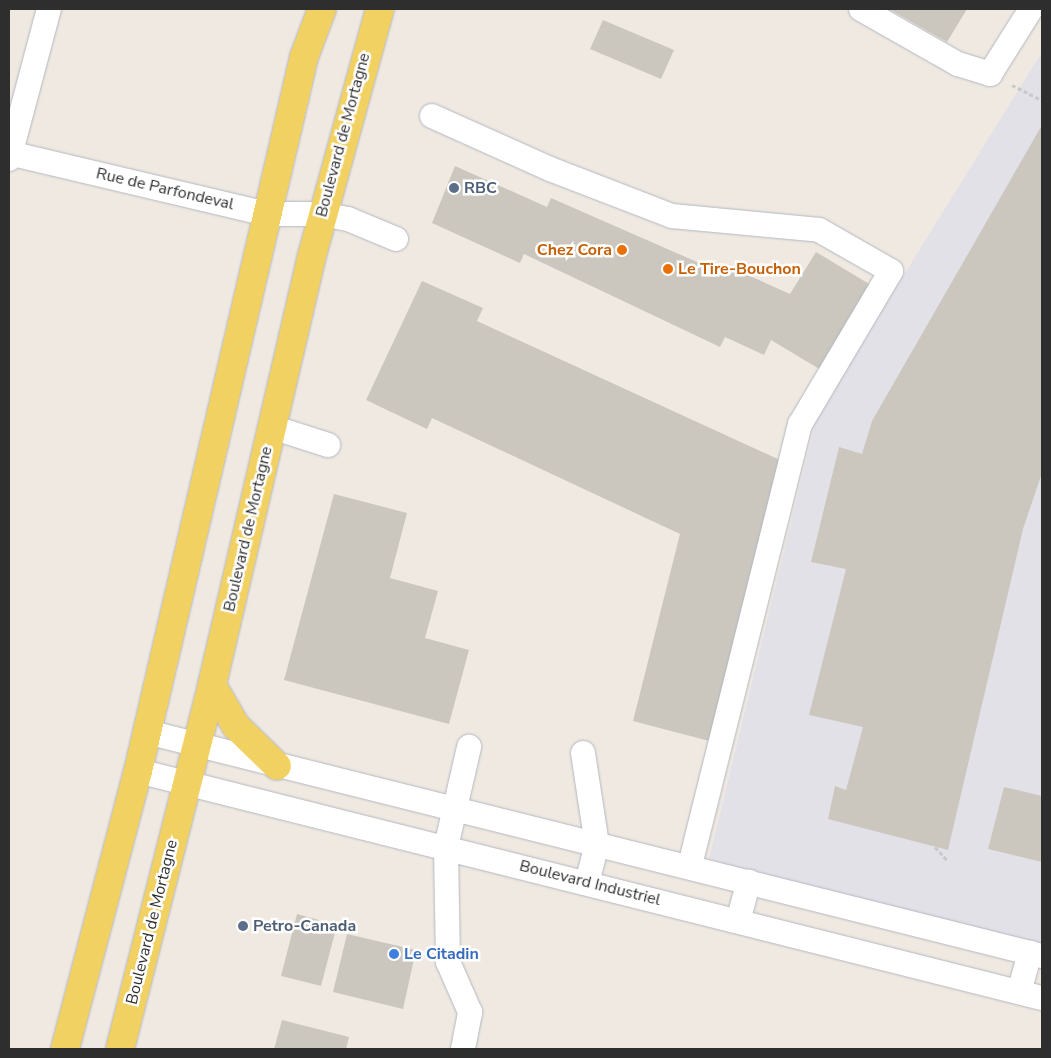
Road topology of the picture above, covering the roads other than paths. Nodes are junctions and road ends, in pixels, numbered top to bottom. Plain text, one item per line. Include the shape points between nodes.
1 (49, 9) edge
2 (322, 9) edge
3 (380, 9) edge
4 (861, 9) edge
5 (1031, 9) edge
6 (432, 116) dead end
7 (9, 155) edge
8 (268, 214) junction
9 (322, 214) junction
10 (396, 239) dead end
11 (272, 427) junction
12 (328, 445) dead end
13 (212, 685) junction
14 (147, 732) junction
15 (196, 744) junction
16 (469, 747) dead end
17 (582, 753) dead end
18 (277, 766) junction
19 (138, 771) junction
20 (340, 781) junction
21 (188, 782) junction
22 (455, 809) junction
23 (331, 818) junction
24 (597, 844) junction
25 (446, 847) junction
26 (690, 866) junction
27 (749, 881) junction
28 (587, 883) junction
29 (738, 921) junction
30 (1036, 955) edge
31 (1019, 992) junction
32 (1042, 998) edge
33 (65, 1049) edge
34 (120, 1049) edge
35 (463, 1049) edge

1 - 7 street
2 - 8 main road via 304,57
3 - 9 main road, Boulevard de Mortagne
4 - 5 street via 958,64 990,74
6 - 26 street via 550,169 672,216 819,230 891,271 800,424
7 - 8 street, Rue de Parfondeval
8 - 9 street, Rue de Parfondeval
8 - 14 main road
9 - 10 street, Rue de Parfondeval via 348,219
9 - 11 main road, Boulevard de Mortagne
11 - 12 street
11 - 13 main road, Boulevard de Mortagne
13 - 15 main road, Boulevard de Mortagne
13 - 18 main road via 236,726
14 - 15 street
14 - 19 main road
15 - 18 street
15 - 21 main road, Boulevard de Mortagne
16 - 22 street
17 - 24 street
18 - 20 street
19 - 21 street, Boulevard Industriel
19 - 33 main road
20 - 22 street
20 - 23 street
21 - 23 street, Boulevard Industriel
21 - 34 main road, Boulevard de Mortagne
22 - 24 street
22 - 25 street
23 - 25 street, Boulevard Industriel
24 - 26 street
24 - 28 street
25 - 28 street, Boulevard Industriel
25 - 35 street via 448,962 470,1012
26 - 27 street
27 - 29 street
27 - 30 street
28 - 29 street, Boulevard Industriel
29 - 31 street, Boulevard Industriel
30 - 31 street
31 - 32 street, Boulevard Industriel

